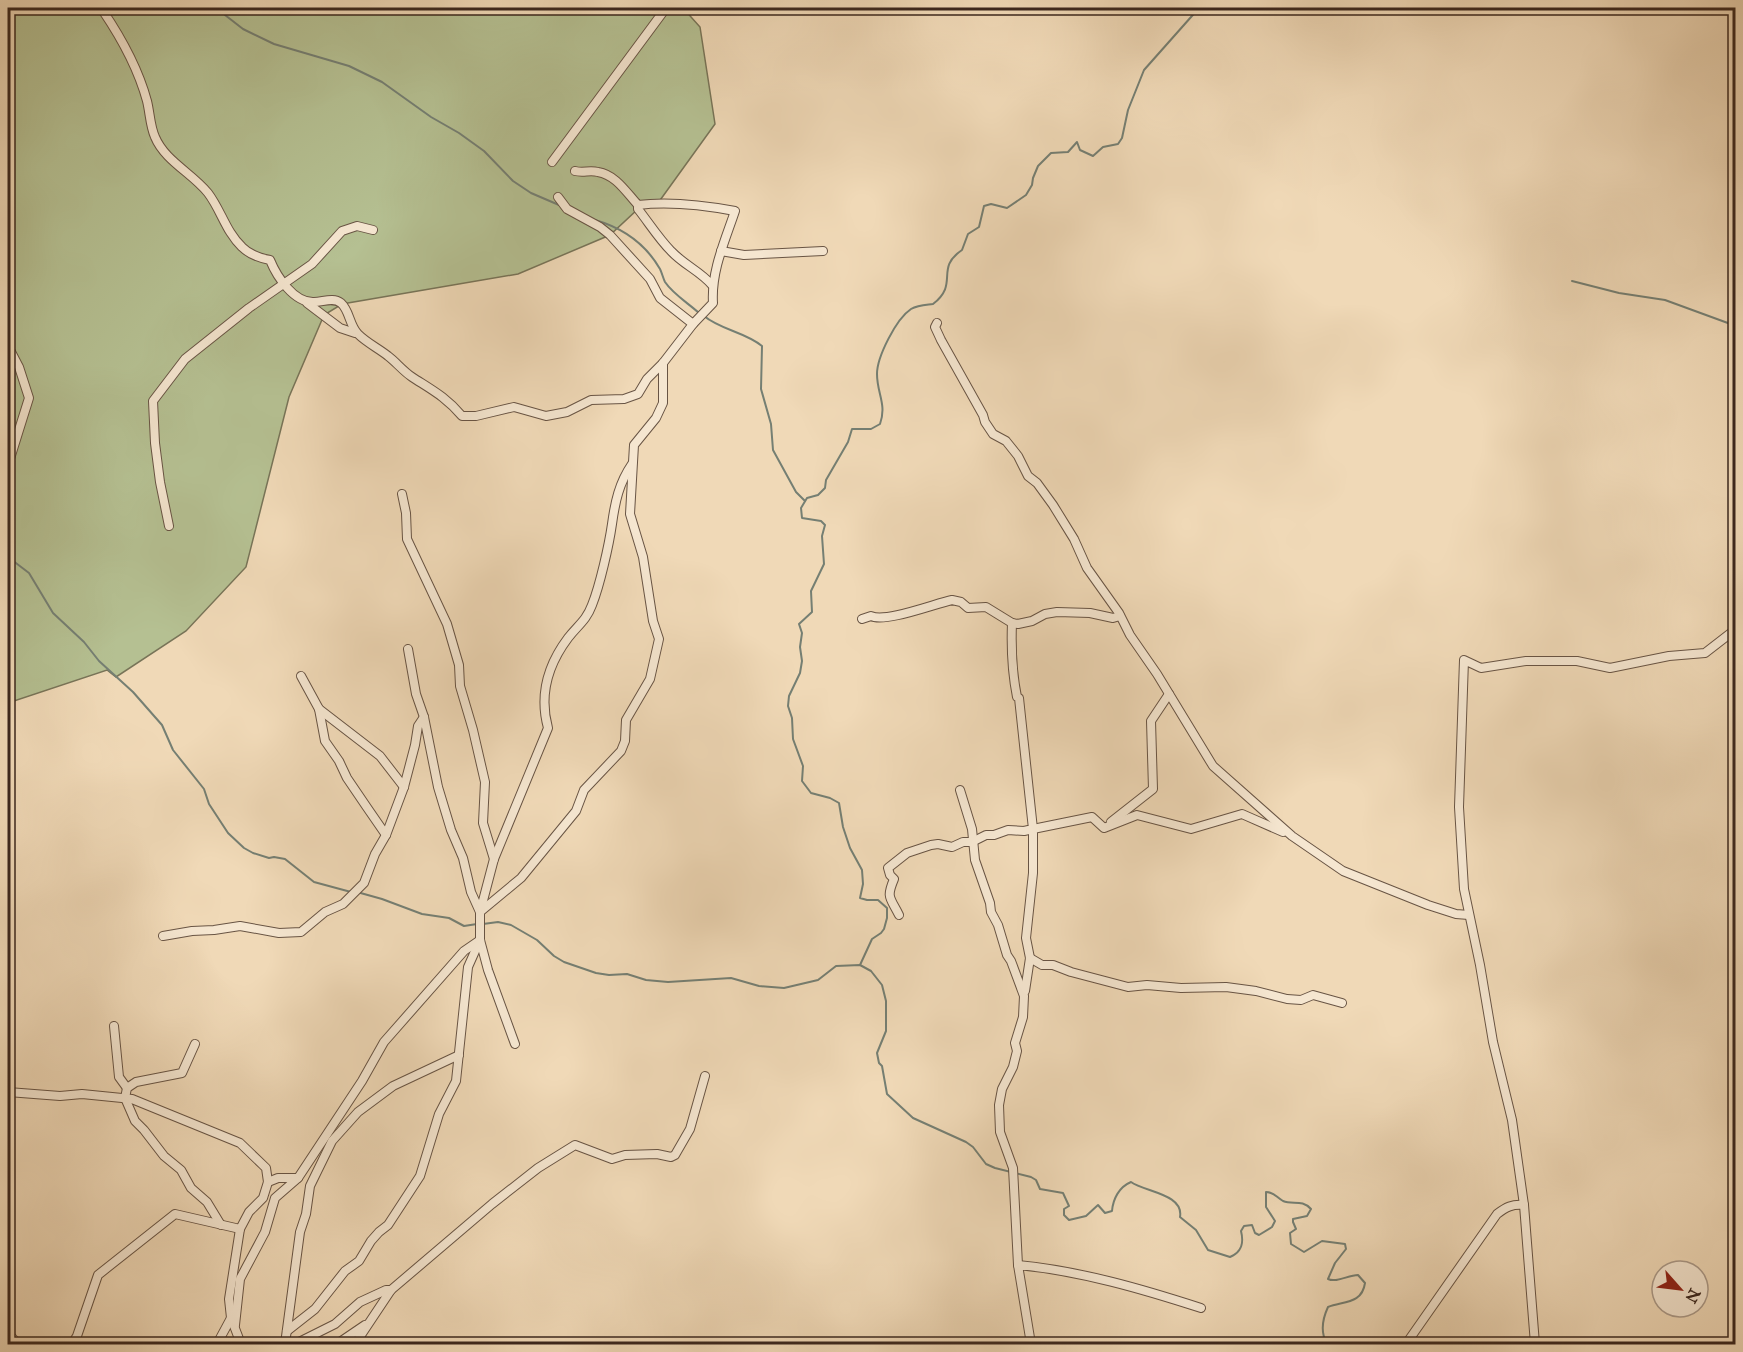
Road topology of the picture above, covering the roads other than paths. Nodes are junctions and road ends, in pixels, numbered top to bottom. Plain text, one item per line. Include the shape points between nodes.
1 (103, 8) edge
2 (666, 8) edge
3 (552, 162) dead end
4 (574, 171) dead end
5 (558, 197) dead end
6 (638, 205) junction
7 (373, 230) dead end
8 (721, 251) junction
9 (823, 251) dead end
10 (285, 283) junction
11 (712, 285) junction
12 (303, 301) junction
13 (937, 323) dead end
14 (693, 324) junction
15 (358, 334) junction
16 (8, 346) edge
17 (663, 363) junction
18 (633, 463) junction
19 (8, 465) edge
20 (402, 494) dead end
21 (170, 526) dead end
22 (1120, 616) junction
23 (862, 619) dead end
24 (1012, 623) junction
25 (1736, 629) edge
26 (408, 649) dead end
27 (300, 676) dead end
28 (1169, 694) junction
29 (319, 709) junction
30 (424, 717) junction
31 (404, 787) junction
32 (960, 790) dead end
33 (1104, 828) junction
34 (1033, 829) junction
35 (386, 835) junction
36 (1292, 836) junction
37 (972, 842) junction
38 (494, 859) junction
39 (480, 912) junction
40 (899, 915) dead end
41 (1470, 915) junction
42 (163, 936) dead end
43 (480, 940) junction
44 (1030, 958) junction
45 (1024, 996) junction
46 (1342, 1003) dead end
47 (114, 1026) dead end
48 (195, 1044) dead end
49 (516, 1044) dead end
50 (459, 1055) junction
51 (705, 1076) dead end
52 (127, 1088) junction
53 (8, 1092) edge
54 (125, 1098) junction
55 (298, 1178) junction
56 (268, 1182) junction
57 (1524, 1206) junction
58 (221, 1225) junction
59 (240, 1229) junction
60 (1018, 1265) junction
61 (391, 1290) junction
62 (1201, 1308) dead end
63 (233, 1321) junction
64 (368, 1324) junction
65 (287, 1330) junction
66 (8, 1334) edge
67 (18, 1344) edge
68 (72, 1344) edge
69 (217, 1344) edge
70 (241, 1344) edge
71 (285, 1344) edge
72 (295, 1344) edge
73 (337, 1344) edge
74 (355, 1344) edge
75 (1031, 1344) edge
76 (1406, 1344) edge
77 (1535, 1344) edge

1 - 10 street via 131,58 155,138 176,165 207,192 241,246 258,258 270,260
2 - 3 street
4 - 6 street via 597,171 613,177
5 - 14 street via 567,209 610,235 650,279 660,298
6 - 8 street via 658,202 735,211
6 - 11 street via 670,251 701,272
7 - 10 street via 357,226 342,231 312,264
8 - 9 street via 744,255
8 - 11 street
10 - 12 street
10 - 21 street via 185,359 153,402 160,482
11 - 14 street via 713,303
12 - 15 street via 340,328
12 - 15 street via 335,300 342,304 350,326
13 - 22 street via 941,340 988,428 1006,441 1028,476 1053,504 1087,568
14 - 17 street
15 - 17 street via 410,376 449,400 462,416 514,407 546,416 567,412 591,400 624,399 638,393
16 - 19 street via 28,398
17 - 18 street via 663,402 656,418 634,445
18 - 38 street via 623,477 614,504 593,603 583,623 568,638 544,688 548,728
18 - 39 street via 630,514 659,639 650,679 626,720 621,751 584,790 576,811 522,878
20 - 38 street via 407,538 447,624 459,665 460,686 485,782 483,823
22 - 24 street via 1057,612
22 - 28 street
23 - 24 street via 893,617 952,600 968,608 986,607
24 - 34 street via 1012,666
25 - 41 street via 1705,653 1610,668 1577,661 1526,661 1481,668 1464,660 1459,807 1464,889
26 - 30 street
27 - 29 street
28 - 33 street via 1151,721 1154,789
28 - 36 street via 1213,766
29 - 31 street via 380,756
29 - 35 street via 325,741
30 - 31 street via 417,726
30 - 39 street via 438,787
31 - 35 street
32 - 37 street
33 - 34 street via 1092,817
33 - 36 street via 1137,815 1191,829 1242,814
34 - 37 street via 1004,831
34 - 44 street via 1026,938
35 - 42 street via 364,883 343,904 325,912 301,932 279,933 240,926
36 - 41 street via 1343,871 1428,905
37 - 40 street via 948,848 931,845 907,853 888,868 894,879 889,896
37 - 45 street via 991,912
38 - 39 street
39 - 43 street
41 - 57 street via 1512,1120
43 - 49 street
43 - 50 street via 468,967
43 - 55 street via 464,951 384,1042
44 - 45 street
44 - 46 street via 1042,965 1128,987 1226,987 1287,999 1302,1000 1313,995
45 - 60 street via 1017,1051 999,1105 1000,1132 1013,1168
47 - 52 street via 119,1077
48 - 52 street via 182,1073 136,1082
50 - 65 street via 456,1081 444,1102 420,1176 412,1189 359,1261 345,1271 315,1309
50 - 65 street via 393,1086 358,1113 332,1141 310,1186
51 - 61 street via 690,1129 675,1155 620,1155 612,1159 575,1145 492,1204
52 - 54 street
53 - 54 street
54 - 56 street via 240,1143 266,1168
54 - 58 street via 135,1121 159,1151 181,1170
55 - 56 street
55 - 63 street via 276,1198 266,1232 240,1279
56 - 59 street via 263,1198
57 - 76 street via 1514,1204 1497,1214
57 - 77 street
58 - 59 street
58 - 68 street via 175,1214 98,1275
59 - 63 street via 229,1299
60 - 62 street via 1054,1268 1147,1290
60 - 75 street
61 - 64 street
61 - 72 street via 360,1302 335,1324
63 - 69 street
63 - 70 street
64 - 73 street
64 - 74 street
65 - 71 street
66 - 67 street

